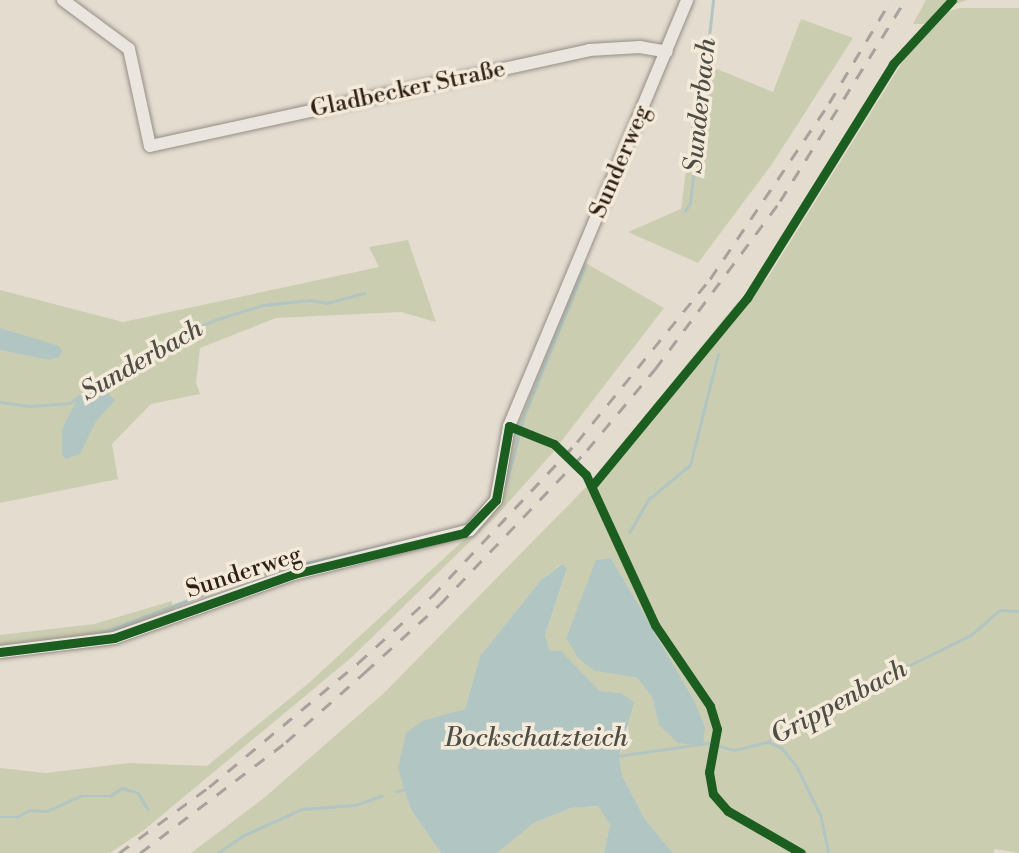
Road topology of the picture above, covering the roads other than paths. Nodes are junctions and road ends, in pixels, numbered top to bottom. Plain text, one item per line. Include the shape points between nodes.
1 (63, 0) edge
2 (687, 0) edge
3 (667, 52) junction
4 (0, 652) edge

1 - 3 street, Gladbecker Straße via 128,48 150,146 589,50 640,47
2 - 3 street, Sunderweg
3 - 4 street, Sunderweg via 509,426 496,500 470,530 294,574 114,638

